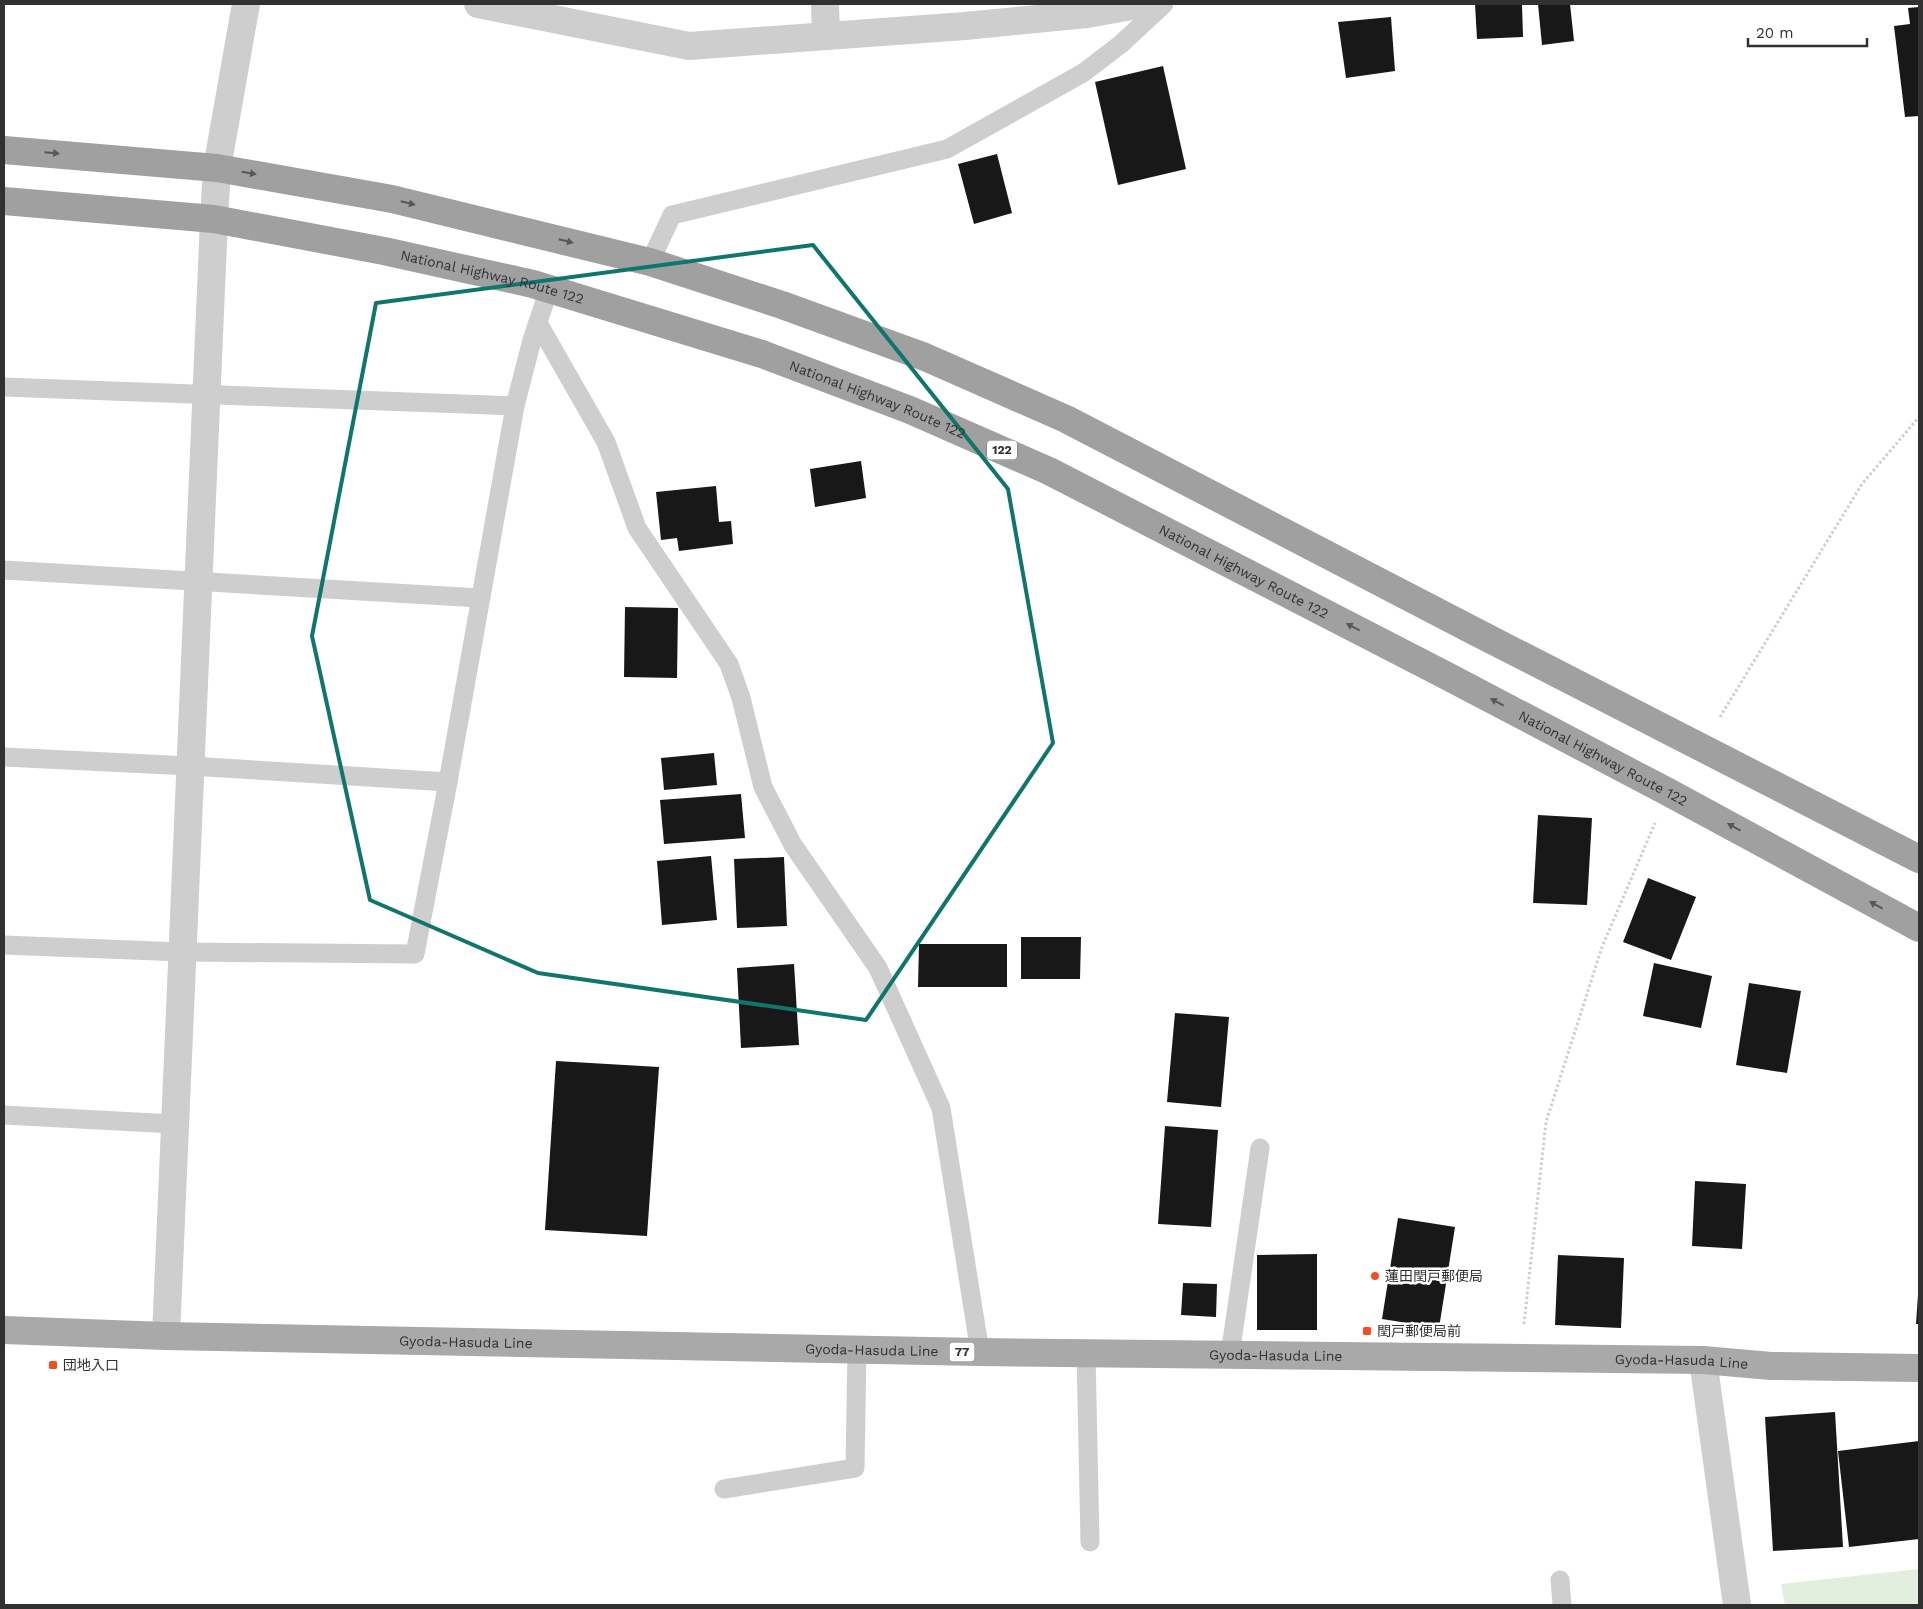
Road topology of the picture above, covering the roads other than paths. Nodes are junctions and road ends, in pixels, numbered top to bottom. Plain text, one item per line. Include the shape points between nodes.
1 (246, 4) edge
2 (478, 4) edge
3 (824, 4) edge
4 (1144, 4) edge
5 (1164, 4) edge
6 (1087, 9) edge
7 (964, 15) edge
8 (826, 35) junction
9 (4, 150) edge
10 (217, 168) junction
11 (4, 201) edge
12 (214, 219) junction
13 (650, 262) junction
14 (549, 289) junction
15 (538, 323) junction
16 (4, 387) edge
17 (206, 394) junction
18 (515, 406) junction
19 (4, 570) edge
20 (198, 582) junction
21 (480, 598) junction
22 (4, 757) edge
23 (190, 766) junction
24 (448, 782) junction
25 (1919, 859) edge
26 (1919, 928) edge
27 (4, 945) edge
28 (182, 952) junction
29 (4, 1115) edge
30 (174, 1124) junction
31 (1260, 1148) dead end
32 (4, 1330) edge
33 (166, 1336) junction
34 (857, 1349) junction
35 (980, 1352) junction
36 (1086, 1353) junction
37 (1230, 1355) junction
38 (1703, 1360) junction
39 (1919, 1368) edge
40 (724, 1489) dead end
41 (1090, 1542) dead end
42 (1560, 1580) dead end
43 (1562, 1605) edge
44 (1737, 1605) edge

1 - 10 street
2 - 8 street via 689,46
3 - 8 street
4 - 6 street
5 - 13 lane via 1121,44 1083,73 947,149 672,215
6 - 7 street
7 - 8 street
9 -> 10 highway
10 - 12 street
10 -> 13 highway via 392,199
11 - 12 highway, National Highway Route 122 / 122
12 - 14 highway, National Highway Route 122 / 122 via 384,251
12 - 17 street
13 - 25 highway via 925,357 1066,419
14 - 15 lane
26 -> 14 highway, National Highway Route 122 / 122 via 1430,666 1040,467 910,410 762,354
15 - 18 lane
15 - 35 lane via 606,442 636,528 729,664 741,698 763,788 793,844 878,968 941,1108
16 - 17 lane
17 - 18 lane
17 - 20 street
18 - 21 lane
19 - 20 lane
20 - 21 lane
20 - 23 street
21 - 24 lane
22 - 23 lane
23 - 24 lane
23 - 28 street
24 - 28 lane via 415,954
27 - 28 lane
28 - 30 street
29 - 30 lane
30 - 33 street
31 - 37 lane
32 - 33 main road, Gyoda-Hasuda Line / 77
33 - 34 main road, Gyoda-Hasuda Line / 77
34 - 35 main road, Gyoda-Hasuda Line / 77
34 - 40 lane via 855,1468
35 - 36 main road, Gyoda-Hasuda Line / 77
36 - 37 main road, Gyoda-Hasuda Line / 77
36 - 41 lane
37 - 38 main road, Gyoda-Hasuda Line / 77
38 - 39 main road, Gyoda-Hasuda Line / 77 via 1771,1366
38 - 44 street
42 - 43 lane

